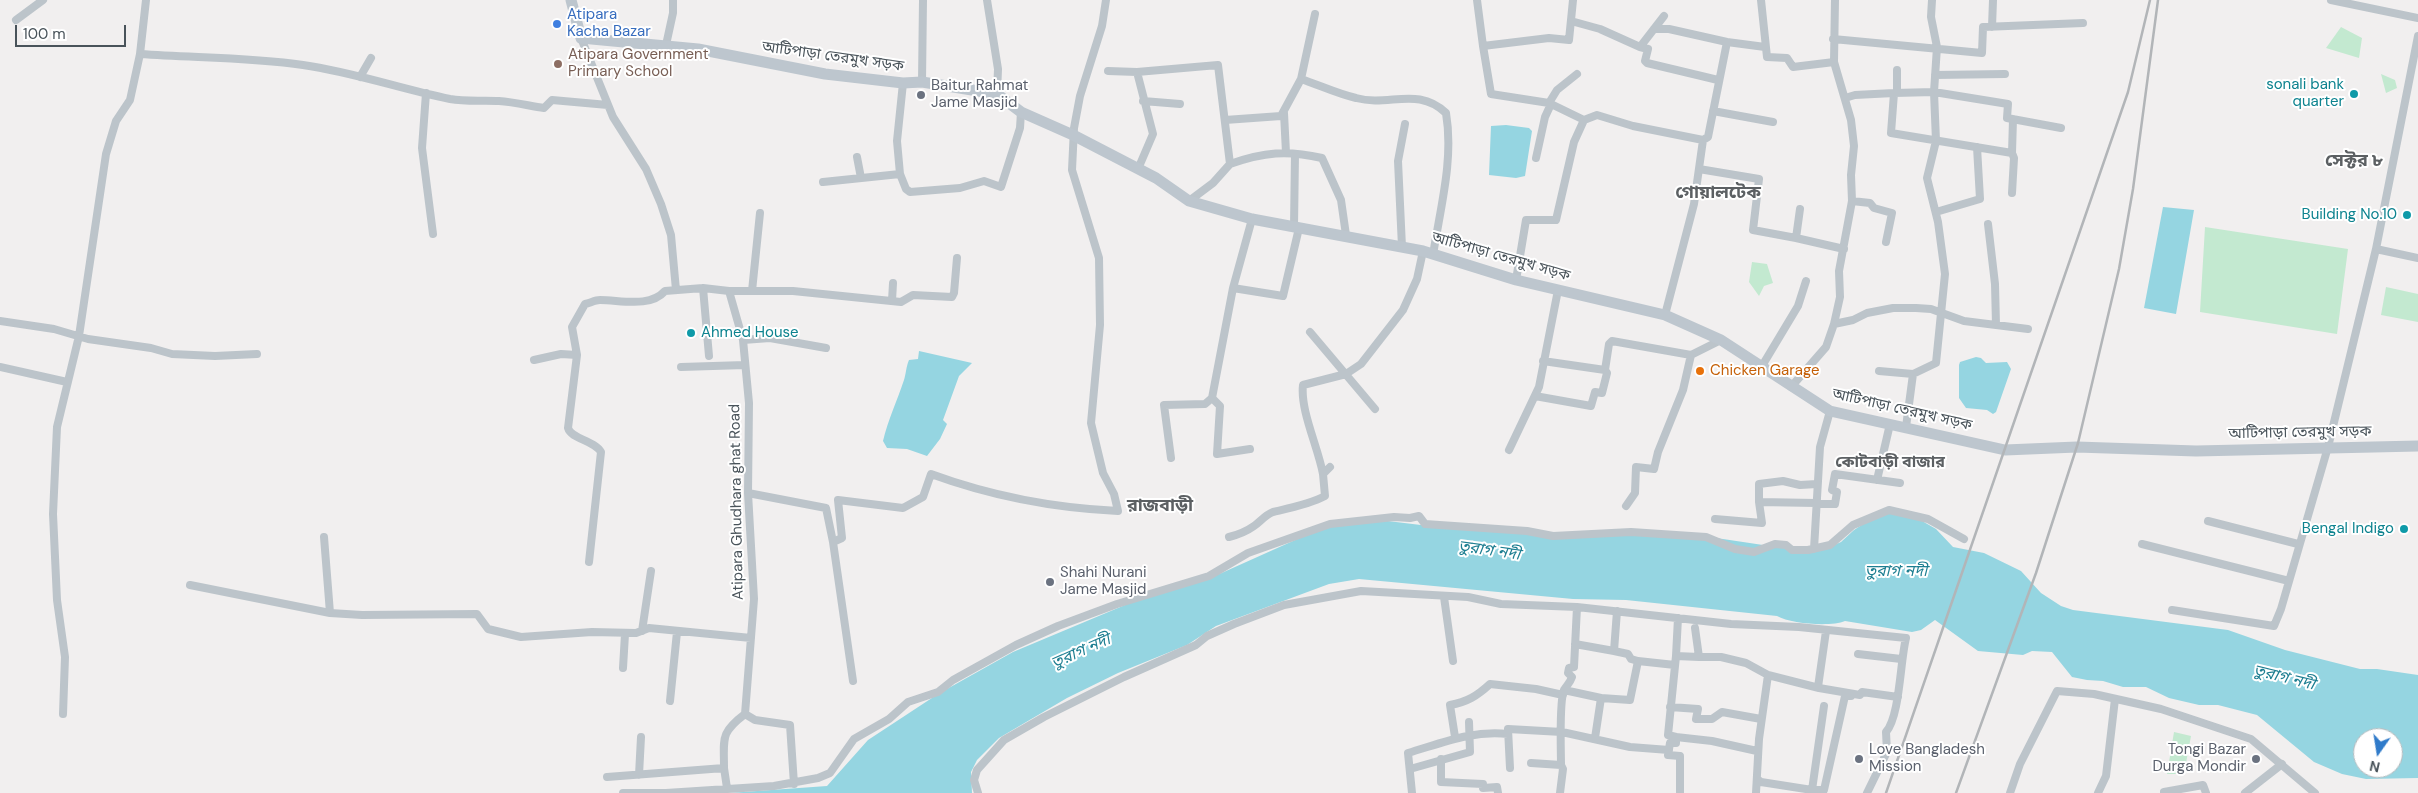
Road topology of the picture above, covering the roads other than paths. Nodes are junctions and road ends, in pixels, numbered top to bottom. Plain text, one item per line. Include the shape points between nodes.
1 (43, 0) edge
2 (146, 0) edge
3 (571, 0) edge
4 (673, 0) edge
5 (923, 0) edge
6 (987, 0) edge
7 (1106, 0) edge
8 (1477, 0) edge
9 (1573, 0) edge
10 (1761, 0) edge
11 (1835, 0) edge
12 (1932, 0) edge
13 (1994, 0) edge
14 (2331, 0) edge
15 (1315, 14) dead end
16 (1664, 16) dead end
17 (2418, 18) edge
18 (16, 20) dead end
19 (1571, 21) junction
20 (2083, 23) dead end
21 (1992, 27) junction
22 (1654, 29) junction
23 (2418, 36) edge
24 (581, 38) junction
25 (1833, 39) junction
26 (1727, 42) junction
27 (666, 46) junction
28 (1483, 46) junction
29 (1640, 47) junction
30 (1765, 47) junction
31 (1937, 47) junction
32 (140, 54) junction
33 (371, 58) dead end
34 (1834, 62) junction
35 (1897, 70) dead end
36 (1108, 71) dead end
37 (1137, 72) junction
38 (1577, 74) dead end
39 (1935, 74) junction
40 (2005, 74) dead end
41 (360, 77) junction
42 (1301, 79) junction
43 (1718, 80) junction
44 (922, 82) junction
45 (903, 83) junction
46 (426, 92) junction
47 (1934, 92) junction
48 (1895, 93) junction
49 (997, 94) junction
50 (1845, 98) junction
51 (1143, 102) junction
52 (1180, 104) dead end
53 (1550, 104) junction
54 (608, 105) junction
55 (1021, 112) junction
56 (1713, 112) junction
57 (1284, 113) junction
58 (2013, 119) junction
59 (1225, 120) junction
60 (1584, 120) junction
61 (1773, 122) dead end
62 (1405, 124) dead end
63 (2060, 128) dead end
64 (1073, 134) junction
65 (1703, 140) junction
66 (1936, 141) junction
67 (1977, 147) junction
68 (1290, 153) junction
69 (2012, 153) junction
70 (857, 157) dead end
71 (1536, 158) dead end
72 (1230, 164) junction
73 (1699, 168) junction
74 (1138, 169) junction
75 (900, 174) junction
76 (861, 178) junction
77 (824, 182) dead end
78 (2012, 193) dead end
79 (1189, 201) junction
80 (1852, 201) junction
81 (1800, 209) dead end
82 (1936, 212) junction
83 (760, 213) dead end
84 (1252, 219) junction
85 (1988, 224) dead end
86 (1296, 228) junction
87 (433, 234) dead end
88 (1346, 235) junction
89 (1796, 238) junction
90 (1886, 242) dead end
91 (1402, 247) junction
92 (2376, 249) junction
93 (1844, 250) junction
94 (1428, 253) junction
95 (957, 258) dead end
96 (2418, 258) edge
97 (1516, 280) junction
98 (1806, 281) dead end
99 (893, 283) dead end
100 (703, 288) junction
101 (1233, 288) junction
102 (676, 290) junction
103 (1558, 290) junction
104 (729, 291) junction
105 (752, 291) junction
106 (892, 301) junction
107 (1942, 312) junction
108 (1665, 316) junction
109 (0, 321) edge
110 (1834, 324) junction
111 (1996, 325) junction
112 (2028, 329) dead end
113 (1310, 332) dead end
114 (78, 336) junction
115 (743, 340) junction
116 (1721, 340) junction
117 (826, 348) dead end
118 (257, 354) dead end
119 (577, 355) junction
120 (1691, 355) junction
121 (709, 356) dead end
122 (534, 360) dead end
123 (1543, 361) junction
124 (745, 365) junction
125 (681, 366) dead end
126 (1762, 366) junction
127 (0, 367) edge
128 (1604, 370) junction
129 (1879, 371) dead end
130 (1346, 374) junction
131 (1913, 374) junction
132 (67, 382) junction
133 (1791, 387) junction
134 (1534, 396) junction
135 (1212, 398) junction
136 (1375, 409) dead end
137 (1830, 412) junction
138 (1890, 424) junction
139 (1906, 427) junction
140 (2328, 446) junction
141 (2418, 446) edge
142 (1250, 448) dead end
143 (1509, 450) dead end
144 (1172, 458) dead end
145 (1330, 467) dead end
146 (1323, 474) junction
147 (1877, 480) junction
148 (1900, 483) dead end
149 (1817, 484) junction
150 (748, 493) junction
151 (838, 500) junction
152 (1759, 502) junction
153 (1817, 503) junction
154 (1626, 506) dead end
155 (826, 508) junction
156 (1715, 519) dead end
157 (2208, 521) dead end
158 (324, 537) dead end
159 (1229, 537) dead end
160 (1964, 539) dead end
161 (834, 542) junction
162 (2142, 544) dead end
163 (2298, 544) junction
164 (1814, 549) junction
165 (589, 562) dead end
166 (651, 571) dead end
167 (2289, 581) junction
168 (190, 585) dead end
169 (1444, 597) junction
170 (1577, 607) junction
171 (2172, 610) dead end
172 (1617, 611) junction
173 (330, 613) junction
174 (1678, 618) junction
175 (1695, 628) dead end
176 (642, 631) junction
177 (1826, 631) junction
178 (677, 632) junction
179 (625, 634) junction
180 (751, 638) junction
181 (1575, 644) junction
182 (1614, 652) junction
183 (1858, 654) dead end
184 (1676, 656) junction
185 (1699, 657) junction
186 (1901, 659) junction
187 (1454, 661) dead end
188 (1638, 661) junction
189 (1675, 665) junction
190 (623, 668) dead end
191 (1768, 675) junction
192 (853, 681) dead end
193 (1818, 687) junction
194 (1564, 693) junction
195 (1860, 695) junction
196 (1898, 697) junction
197 (1601, 698) junction
198 (2115, 699) junction
199 (670, 701) dead end
200 (1824, 706) dead end
201 (1670, 707) junction
202 (63, 714) dead end
203 (745, 714) junction
204 (1761, 719) junction
205 (1469, 722) dead end
206 (1562, 732) junction
207 (1470, 734) junction
208 (1508, 734) junction
209 (641, 737) dead end
210 (1455, 737) junction
211 (1676, 737) junction
212 (1595, 738) junction
213 (1669, 750) junction
214 (1758, 751) junction
215 (1441, 759) junction
216 (1531, 764) dead end
217 (2282, 764) junction
218 (1561, 765) junction
219 (724, 768) junction
220 (1510, 768) dead end
221 (1410, 769) junction
222 (639, 775) junction
223 (607, 777) dead end
224 (1757, 779) junction
225 (794, 784) junction
226 (727, 788) junction
227 (1812, 790) junction
228 (2164, 792) dead end
229 (623, 793) edge
230 (978, 793) edge
231 (1412, 793) edge
232 (1498, 793) edge
233 (1560, 793) edge
234 (1680, 793) edge
235 (1756, 793) edge
236 (1867, 793) edge
237 (2010, 793) edge
238 (2098, 793) edge
239 (2206, 793) edge
240 (2244, 793) edge
241 (2315, 793) edge

1 - 18 street
2 - 32 street
3 - 24 main road
4 - 27 street
5 - 44 street
6 - 49 street via 998,69
7 - 64 street
8 - 28 street
9 - 19 street
10 - 30 street
11 - 25 street
12 - 31 street via 1931,17
13 - 21 street
14 - 17 street
15 - 42 street
16 - 22 street
19 - 28 street via 1570,40 1549,38
19 - 29 street via 1600,29
20 - 21 street
21 - 31 street via 1983,27 1982,53
22 - 26 street via 1682,31
22 - 29 street
23 - 92 street
24 - 27 main road, আটিপাড়া তেরমুখ সড়ক
24 - 54 street
25 - 31 street
25 - 34 street
26 - 30 street
26 - 43 street
27 - 45 main road, আটিপাড়া তেরমুখ সড়ক via 825,74
28 - 53 street via 1491,94
29 - 43 street via 1648,49 1647,63
30 - 34 street via 1767,57 1787,58 1793,67
31 - 39 street
32 - 41 street via 244,58 304,65
32 - 114 street via 130,100 116,121 106,154
33 - 41 street
34 - 50 street
35 - 48 street
36 - 37 street
37 - 51 street
37 - 59 street via 1218,65
38 - 53 street via 1557,90
39 - 40 street
39 - 47 street
41 - 46 street via 388,86
42 - 57 street
42 - 94 street via 1358,99 1424,99 1446,113 1446,174
43 - 56 street
44 - 45 main road, আটিপাড়া তেরমুখ সড়ক
44 - 49 main road, আটিপাড়া তেরমুখ সড়ক
45 - 75 street via 897,141
46 - 54 street via 451,99 499,101 544,108 551,100
46 - 87 street via 422,148
47 - 48 street
47 - 58 street via 2008,104 2006,118
47 - 66 street
48 - 50 street
48 - 66 street via 1891,133
49 - 55 main road, আটিপাড়া তেরমুখ সড়ক
50 - 80 street via 1854,146
51 - 52 street
51 - 74 street via 1153,134
53 - 60 street
53 - 71 street
54 - 102 street via 622,134 646,169 661,204 671,235
55 - 64 main road, আটিপাড়া তেরমুখ সড়ক
55 - 75 street via 1020,128 1001,187 984,181 960,188 910,192
56 - 61 street
56 - 65 street via 1708,137
57 - 59 street via 1277,118
57 - 68 street
58 - 63 street
58 - 69 street
59 - 72 street
60 - 65 street via 1595,115
60 - 97 street via 1574,142 1556,220 1526,220
62 - 91 street via 1398,161
64 - 74 main road, আটিপাড়া তেরমুখ সড়ক
64 - 151 street via 1072,170 1099,258 1101,301 1091,423 1103,473 1114,494 1118,511 1073,509 984,491 931,474 923,497 903,508
65 - 73 street
66 - 67 street
66 - 82 street via 1927,178
67 - 69 street
67 - 82 street via 1980,199
68 - 72 street via 1257,155
68 - 86 street
68 - 88 street via 1322,158 1341,200
69 - 78 street
70 - 76 street
72 - 79 street via 1213,183
73 - 89 street via 1759,178 1753,230
73 - 108 street via 1694,204
74 - 79 main road, আটিপাড়া তেরমুখ সড়ক
75 - 76 street
76 - 77 street
79 - 84 main road, আটিপাড়া তেরমুখ সড়ক
80 - 90 street via 1870,203 1874,208 1892,213
80 - 93 street
81 - 89 street
82 - 107 street via 1945,274
83 - 105 street
84 - 86 main road, আটিপাড়া তেরমুখ সড়ক
84 - 101 street
85 - 111 street via 1996,284
86 - 88 main road, আটিপাড়া তেরমুখ সড়ক
86 - 101 street via 1283,296
88 - 91 main road, আটিপাড়া তেরমুখ সড়ক
89 - 93 street
91 - 94 main road, আটিপাড়া তেরমুখ সড়ক
92 - 96 street
92 - 140 street
93 - 110 street
94 - 97 main road, আটিপাড়া তেরমুখ সড়ক
94 - 130 street via 1403,310 1361,364
95 - 106 street via 954,295 913,296 901,302
97 - 103 main road, আটিপাড়া তেরমুখ সড়ক
98 - 126 street via 1798,306
99 - 106 street
100 - 102 street
100 - 104 street
100 - 121 street
101 - 135 street
102 - 119 street via 643,300 601,300 585,304 572,327
103 - 108 main road, আটিপাড়া তেরমুখ সড়ক
103 - 123 street
104 - 105 street
104 - 115 street, Atipara Ghudhara ghat Road
105 - 106 street via 802,292
107 - 110 street via 1893,308
107 - 111 street via 1964,321
107 - 131 street via 1936,363
108 - 116 main road, আটিপাড়া তেরমুখ সড়ক
109 - 114 street
110 - 133 street via 1826,347
111 - 112 street
113 - 130 street
114 - 118 street via 172,354
114 - 132 street
115 - 117 street via 770,338
115 - 124 street, Atipara Ghudhara ghat Road
116 - 120 street
116 - 126 main road, আটিপাড়া তেরমুখ সড়ক
119 - 122 street via 561,354
119 - 165 street via 569,431 596,446 600,452
120 - 128 street via 1610,341
120 - 154 street via 1683,390 1654,468 1636,467 1635,494
123 - 128 street
123 - 134 street via 1539,387
124 - 125 street
124 - 150 street, Atipara Ghudhara ghat Road via 749,403
126 - 133 main road, আটিপাড়া তেরমুখ সড়ক
127 - 132 street
128 - 134 street via 1607,373 1602,393 1595,392 1591,406
129 - 131 street
130 - 136 street
130 - 146 street via 1303,385 1302,398
131 - 139 street
132 - 202 street via 57,427 54,472 57,600 65,657
133 - 137 main road, আটিপাড়া তেরমুখ সড়ক
134 - 143 street
135 - 142 street via 1220,406 1217,454
135 - 144 street via 1205,404 1164,405
137 - 138 main road, আটিপাড়া তেরমুখ সড়ক
137 - 149 street via 1820,447
138 - 139 main road, আটিপাড়া তেরমুখ সড়ক
138 - 147 street
139 - 140 main road, আটিপাড়া তেরমুখ সড়ক via 2006,450 2077,447 2196,451
140 - 141 main road, আটিপাড়া তেরমুখ সড়ক
140 - 163 street
145 - 146 street
146 - 159 street via 1325,496 1273,512 1253,527
147 - 148 street
147 - 153 street via 1836,474 1832,490 1837,492 1835,504
149 - 152 street via 1783,481 1759,484
149 - 153 street
150 - 155 street
150 - 180 street, Atipara Ghudhara ghat Road via 754,599
151 - 155 street via 833,507
151 - 161 street via 842,538
152 - 153 street
152 - 156 street via 1762,524
153 - 164 street
155 - 161 street
157 - 163 street
158 - 173 street
160 - 164 street via 1928,519 1890,510 1853,525 1830,545
161 - 192 street
162 - 167 street
163 - 167 street
164 - 225 street via 1792,550 1776,544 1754,552 1706,538 1630,532 1553,536 1527,531 1425,524 1419,516 1330,524 1248,553 1209,576 1117,604 1016,645 952,680 938,692 908,702 888,719 854,739 830,774
166 - 176 street
167 - 171 street via 2274,626
168 - 173 street
169 - 170 street via 1468,597 1501,604
169 - 187 street
169 - 230 street via 1361,591 1284,605 1234,624 1004,740 977,770 974,780
170 - 172 street
170 - 181 street
172 - 174 street
172 - 182 street
173 - 179 street via 477,614 488,629 521,637 592,632
174 - 177 street
174 - 184 street
175 - 185 street
176 - 178 street via 649,628
176 - 179 street
177 - 186 street via 1906,638
177 - 193 street
178 - 180 street
178 - 199 street
179 - 190 street
180 - 203 street, Atipara Ghudhara ghat Road
181 - 182 street
181 - 194 street via 1574,667 1569,668 1568,673 1572,677
182 - 188 street via 1628,654
183 - 186 street
184 - 185 street
184 - 189 street
185 - 191 street via 1746,662
186 - 196 street
188 - 189 street
188 - 197 street via 1630,700
189 - 201 street
191 - 193 street
191 - 204 street
193 - 195 street
194 - 197 street
194 - 206 street
194 - 210 street via 1490,684 1477,696 1450,705
195 - 196 street via 1862,692
195 - 227 street via 1845,696 1824,790
196 - 236 street via 1891,726 1886,732 1887,752
197 - 212 street
198 - 217 street via 2169,712 2251,739
198 - 237 street via 2057,691 2020,764
198 - 238 street via 2106,776
200 - 227 street
201 - 204 street via 1698,709 1696,719 1712,719 1722,712
201 - 211 street via 1668,735
203 - 219 street via 724,736
203 - 225 street via 754,720 790,725
204 - 214 street
205 - 207 street
206 - 208 street via 1508,729
206 - 212 street
206 - 218 street
207 - 208 street
207 - 210 street
207 - 215 street via 1470,752
208 - 220 street
209 - 222 street
210 - 221 street via 1408,753
211 - 213 street via 1676,743 1670,743
211 - 214 street
212 - 213 street
213 - 234 street via 1668,756 1680,756
214 - 224 street
215 - 221 street
215 - 232 street via 1442,782 1483,784 1484,788 1497,787
216 - 218 street
217 - 240 street
217 - 241 street
218 - 233 street
219 - 222 street
219 - 226 street
221 - 231 street
222 - 223 street
224 - 227 street
224 - 235 street
225 - 226 street
226 - 229 street
228 - 239 street via 2203,785

